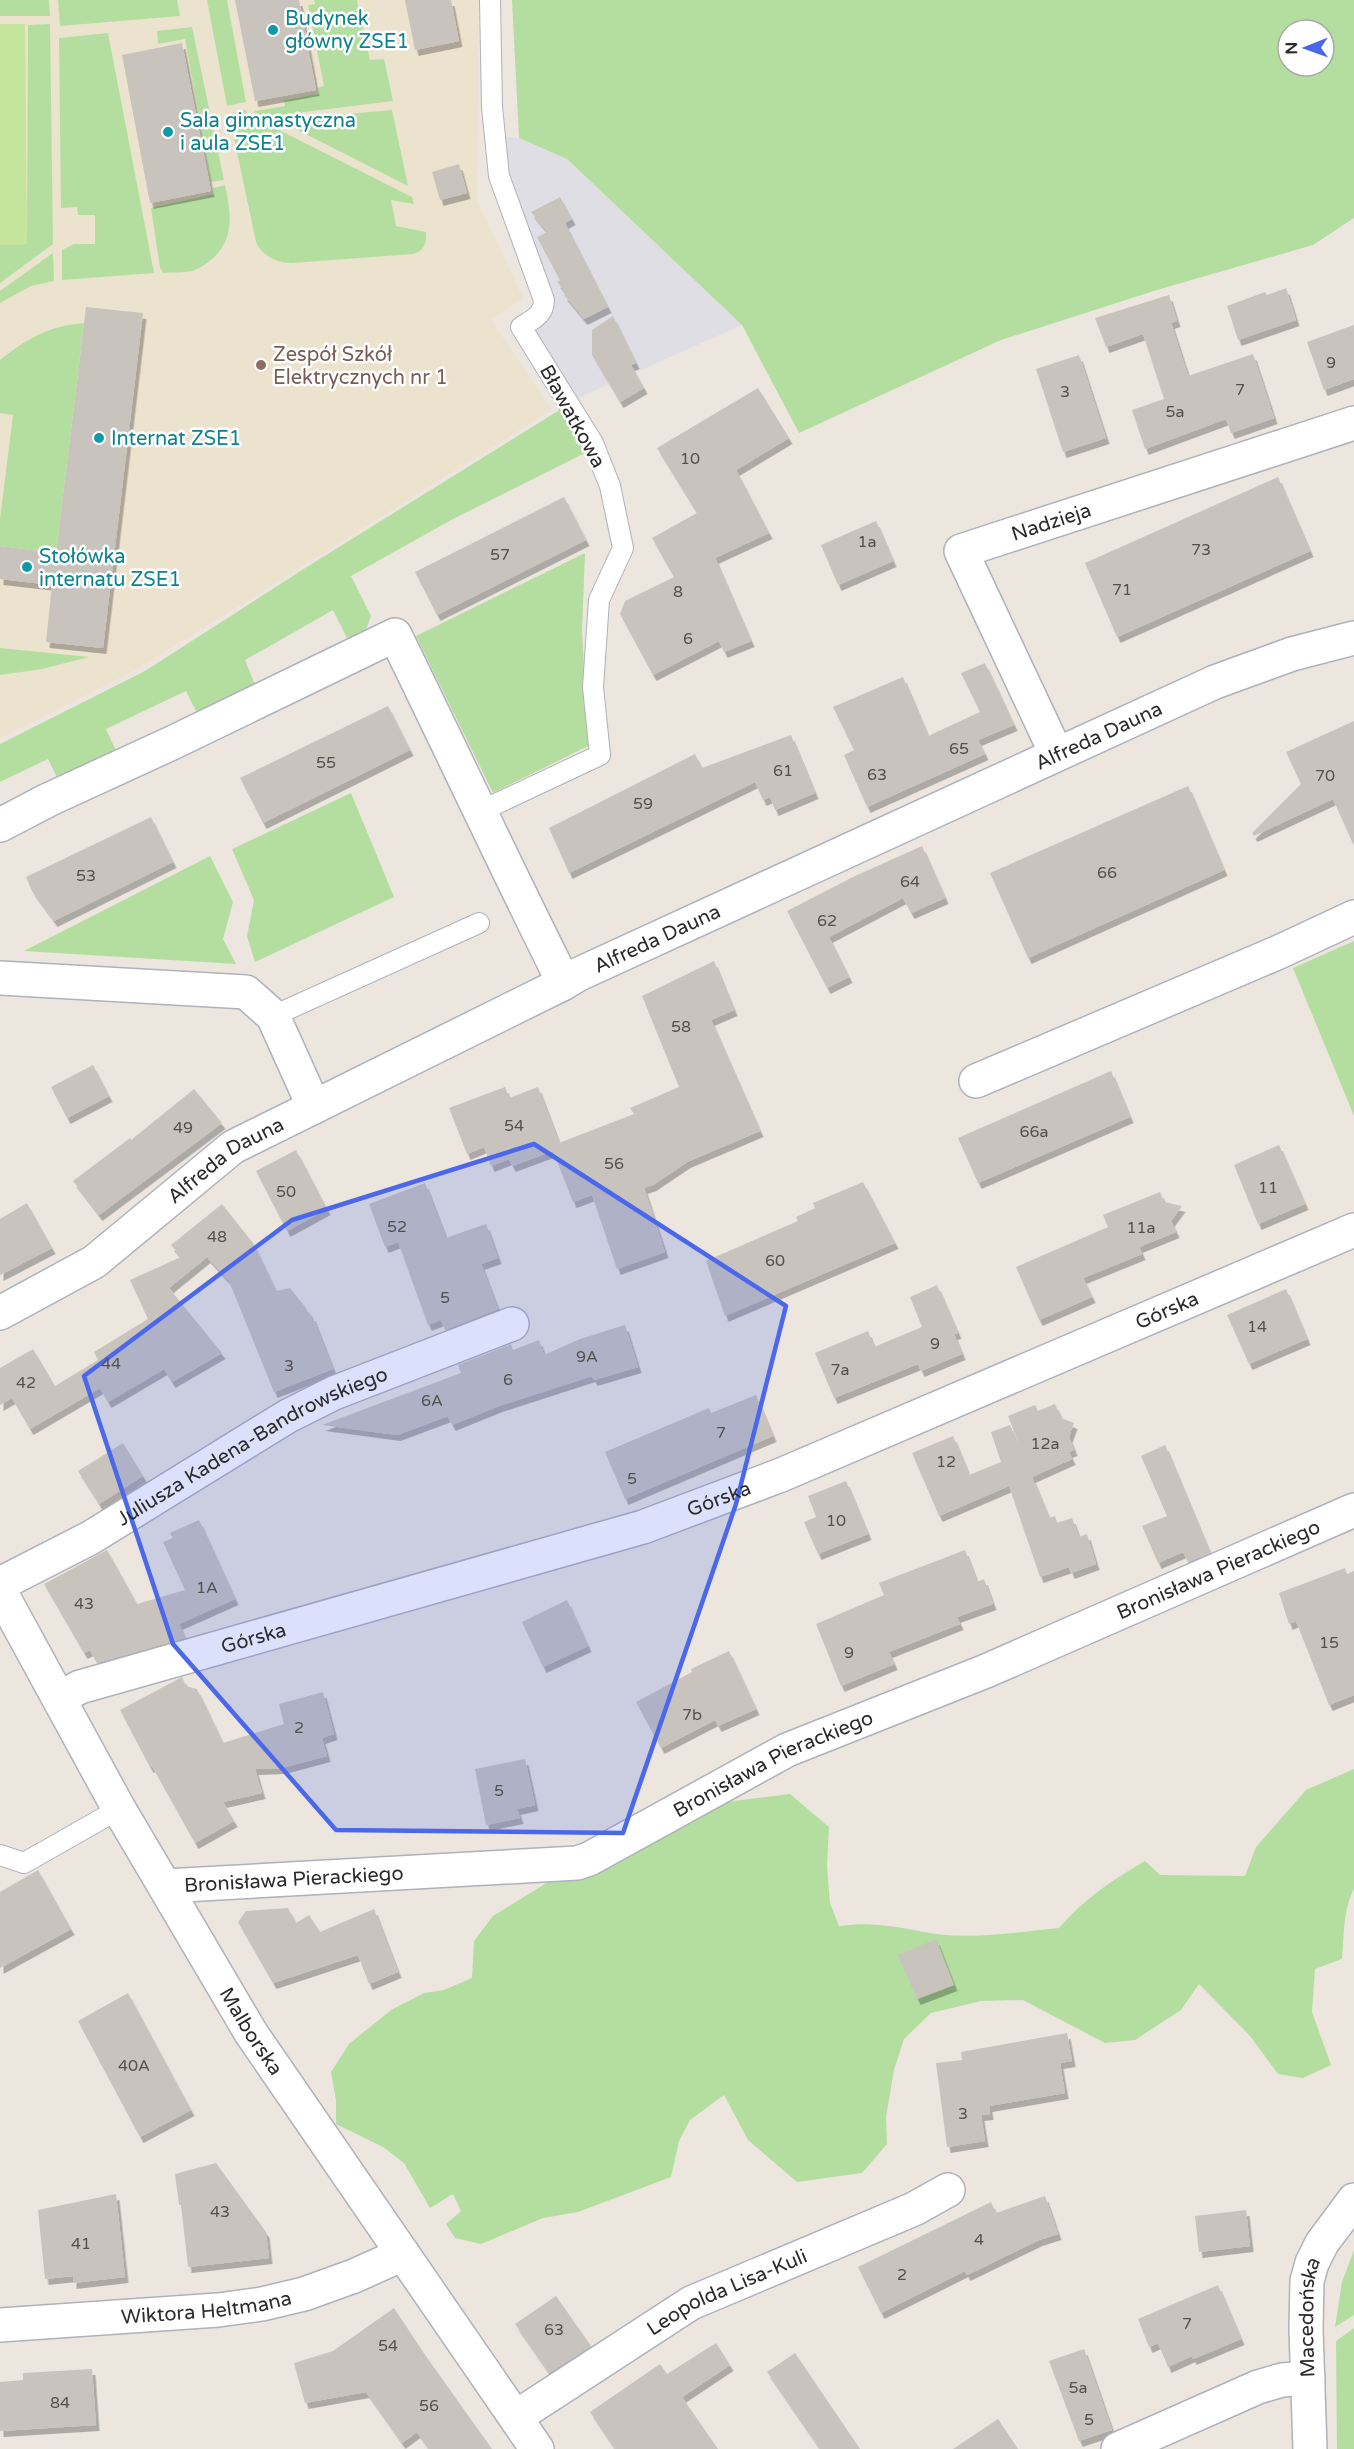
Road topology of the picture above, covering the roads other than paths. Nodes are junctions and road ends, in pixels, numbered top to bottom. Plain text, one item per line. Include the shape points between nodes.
1 (490, 0) edge
2 (1354, 423) edge
3 (1354, 638) edge
4 (1056, 753) junction
5 (481, 811) junction
6 (0, 825) edge
7 (1354, 917) edge
8 (479, 923) dead end
9 (0, 978) edge
10 (562, 984) junction
11 (273, 1016) junction
12 (976, 1081) dead end
13 (314, 1107) junction
14 (1354, 1230) edge
15 (0, 1313) edge
16 (512, 1324) dead end
17 (1354, 1510) edge
18 (0, 1584) edge
19 (0, 1591) edge
20 (59, 1698) junction
21 (119, 1809) junction
22 (0, 1855) edge
23 (165, 1886) junction
24 (948, 2190) dead end
25 (1354, 2200) edge
26 (403, 2254) junction
27 (0, 2325) edge
28 (1308, 2378) junction
29 (516, 2416) junction
30 (537, 2449) edge
31 (1118, 2449) edge
32 (1310, 2449) edge

1 - 5 lane, Bławatkowa via 492,107 500,176 544,300 540,314 521,327 593,443 610,486 623,548 599,600 593,687 600,755
2 - 4 street, Nadzieja via 961,551
3 - 4 street, Alfreda Dauna via 1258,665
4 - 10 street, Alfreda Dauna
5 - 6 street via 395,635
5 - 10 street
7 - 12 street
8 - 11 lane
9 - 11 street via 246,992
10 - 13 street, Alfreda Dauna
11 - 13 street
13 - 15 street, Alfreda Dauna via 233,1147 94,1262
14 - 20 street, Górska via 781,1475 643,1527 80,1687
16 - 18 street, Juliusza Kadena-Bandrowskiego via 297,1411 90,1538
17 - 23 street, Bronisława Pierackiego via 986,1671 787,1750 577,1863
19 - 20 street, Malborska
20 - 21 street, Malborska
21 - 22 lane via 24,1863
21 - 23 street, Malborska
23 - 26 street, Malborska via 251,2033
24 - 29 street, Leopolda Lisa-Kuli via 914,2209 691,2303
25 - 28 street, Macedońska via 1322,2243 1307,2281
26 - 27 street, Wiktora Heltmana via 304,2294 262,2304
26 - 29 street, Malborska
28 - 31 street via 1258,2387
28 - 32 street, Macedońska
29 - 30 street, Malborska

